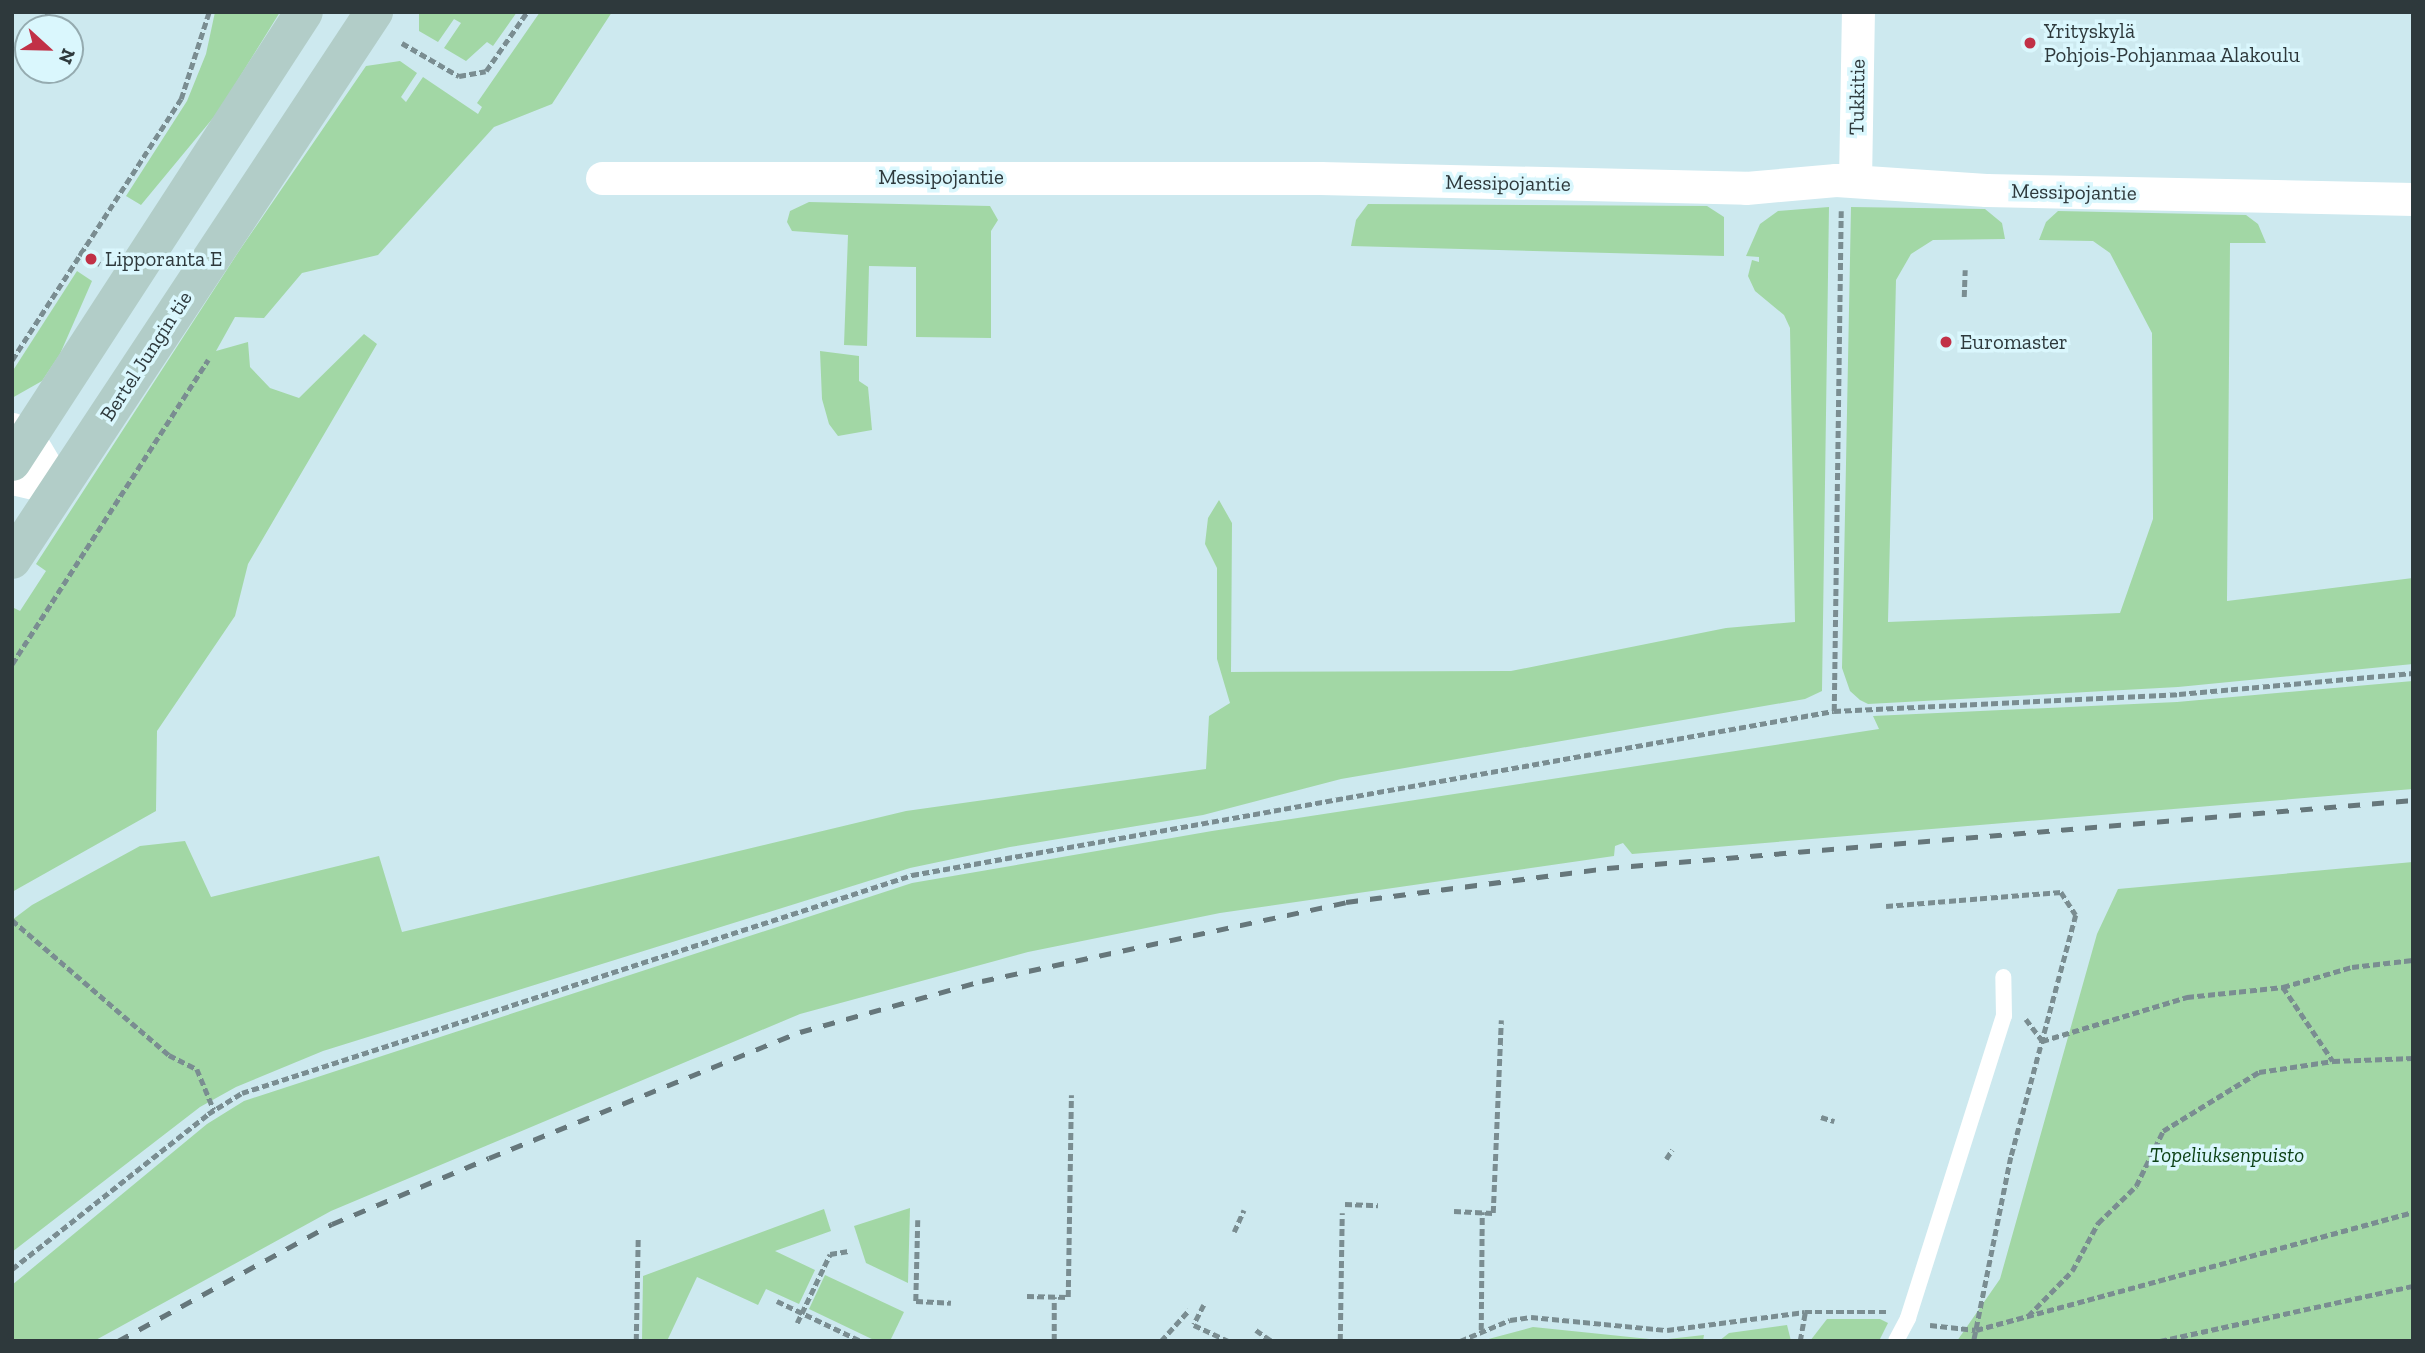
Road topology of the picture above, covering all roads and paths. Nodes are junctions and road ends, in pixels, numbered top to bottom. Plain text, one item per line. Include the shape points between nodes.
1 (209, 12) edge
2 (374, 12) edge
3 (527, 12) edge
4 (1858, 12) edge
5 (301, 16) edge
6 (402, 43) dead end
7 (602, 178) dead end
8 (1845, 181) junction
9 (2413, 199) edge
10 (1965, 270) dead end
11 (1964, 298) dead end
12 (12, 360) edge
13 (208, 360) dead end
14 (17, 443) edge
15 (12, 478) edge
16 (59, 489) junction
17 (12, 560) edge
18 (12, 664) edge
19 (2413, 673) edge
20 (1834, 711) junction
21 (1886, 906) dead end
22 (12, 920) edge
23 (2413, 960) edge
24 (2003, 977) dead end
25 (2283, 987) junction
26 (1501, 1020) dead end
27 (2042, 1041) junction
28 (2413, 1058) edge
29 (2333, 1060) junction
30 (1071, 1096) dead end
31 (214, 1110) junction
32 (1821, 1116) dead end
33 (1834, 1121) dead end
34 (1671, 1150) dead end
35 (1666, 1159) dead end
36 (1345, 1204) dead end
37 (1378, 1205) dead end
38 (1244, 1210) dead end
39 (1454, 1211) dead end
40 (1482, 1212) junction
41 (1342, 1213) dead end
42 (918, 1220) dead end
43 (1234, 1232) dead end
44 (638, 1238) dead end
45 (849, 1251) dead end
46 (12, 1269) edge
47 (2413, 1286) edge
48 (1027, 1296) dead end
49 (1054, 1297) junction
50 (777, 1301) dead end
51 (951, 1303) dead end
52 (1204, 1305) dead end
53 (1189, 1310) dead end
54 (1805, 1312) dead end
55 (802, 1313) junction
56 (2028, 1316) dead end
57 (797, 1323) dead end
58 (1256, 1330) dead end
59 (1481, 1330) dead end
60 (636, 1341) edge
61 (861, 1341) edge
62 (1054, 1341) edge
63 (1161, 1341) edge
64 (1228, 1341) edge
65 (1272, 1341) edge
66 (1340, 1341) edge
67 (1800, 1341) edge
68 (1896, 1341) edge
69 (1973, 1341) edge
70 (2160, 1341) edge

1 - 12 path via 181,99
2 - 16 main road, Bertel Jungin tie
3 - 6 path via 486,71 459,76
4 - 8 street, Tukkitie
5 - 14 main road
7 - 8 street, Messipojantie via 1320,178 1746,188
8 - 9 street, Messipojantie via 1986,190
8 - 20 path
10 - 11 path
13 - 18 path
14 - 16 street
15 - 16 street
16 - 17 main road, Bertel Jungin tie
19 - 20 path via 2179,694
20 - 31 path via 912,875 275,1079
21 - 27 path via 2061,892 2076,915
22 - 31 path via 169,1055 197,1069
23 - 25 path via 2352,967
24 - 68 lane via 2004,1016 1908,1318
25 - 27 path via 2187,997
25 - 29 path
26 - 40 path via 1493,1213
27 - 69 path via 2011,1157
28 - 29 path
29 - 56 path via 2259,1072 2163,1131 2136,1186 2098,1223 2072,1271
30 - 49 path via 1068,1297
31 - 46 path
32 - 33 path
34 - 35 path
36 - 37 path
38 - 43 path
39 - 40 path
40 - 59 path
41 - 66 path
42 - 51 path via 916,1301
44 - 60 path
45 - 55 path via 830,1254
47 - 70 path
48 - 49 path
49 - 62 path
50 - 55 path
52 - 64 path via 1195,1325
53 - 63 path
54 - 67 path
55 - 57 path
55 - 61 path
58 - 65 path

